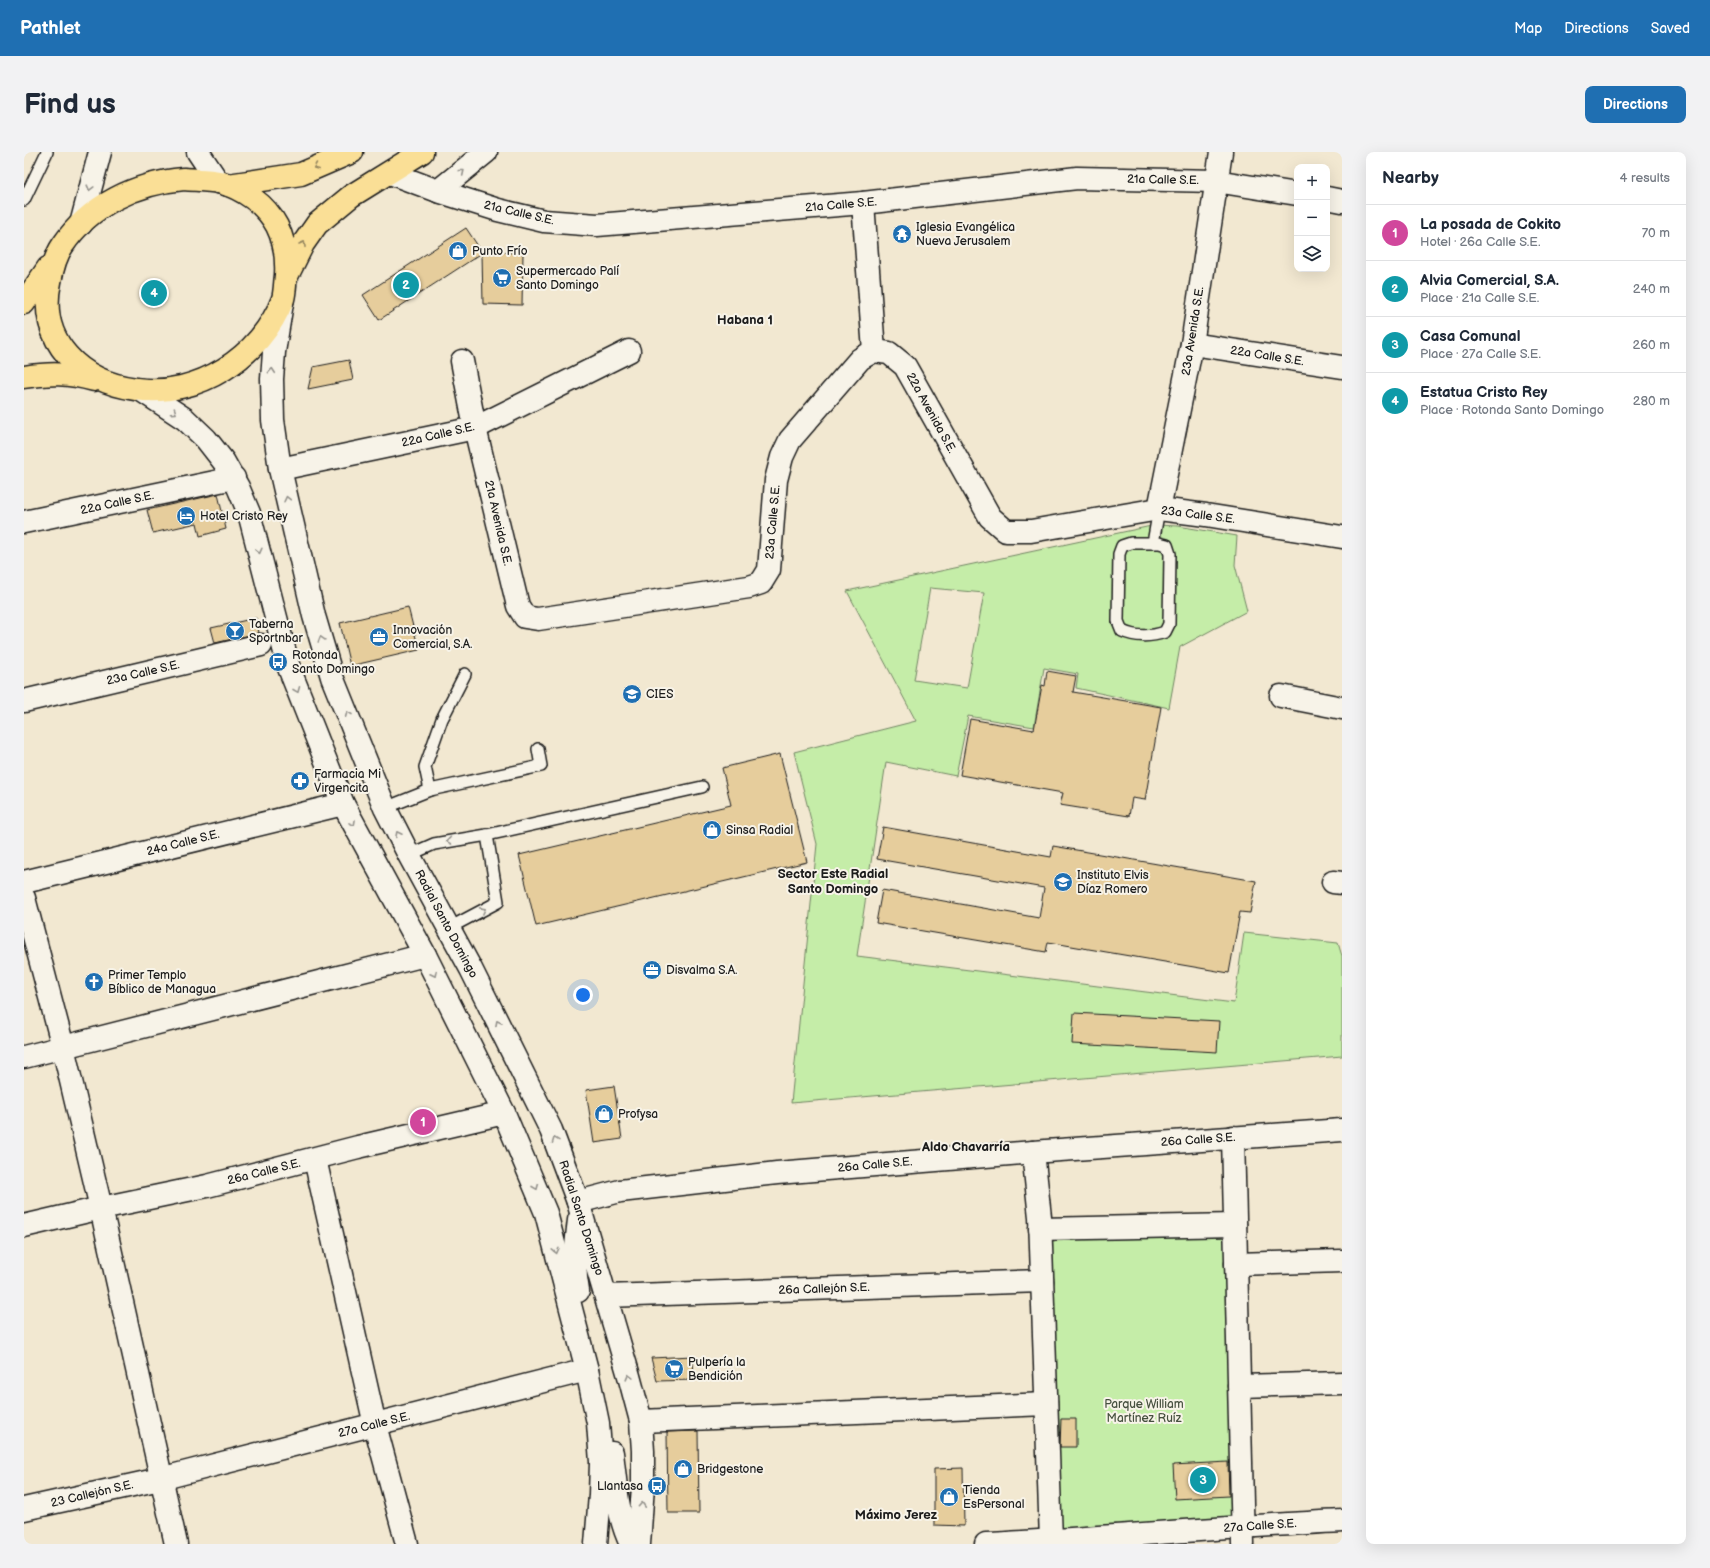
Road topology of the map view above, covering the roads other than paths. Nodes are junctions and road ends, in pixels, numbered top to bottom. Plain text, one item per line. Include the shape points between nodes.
1 (47, 152) edge
2 (100, 152) edge
3 (198, 152) edge
4 (352, 152) edge
5 (422, 152) edge
6 (486, 152) edge
7 (1221, 152) edge
8 (390, 172) junction
9 (1216, 181) junction
10 (223, 184) junction
11 (438, 191) junction
12 (1294, 194) edge
13 (1330, 199) edge
14 (24, 200) edge
15 (1342, 201) edge
16 (863, 203) junction
17 (81, 224) junction
18 (62, 247) junction
19 (284, 288) junction
20 (24, 303) edge
21 (1192, 344) junction
22 (629, 351) dead end
23 (874, 351) junction
24 (462, 361) dead end
25 (1342, 367) edge
26 (24, 377) edge
27 (118, 387) junction
28 (142, 390) junction
29 (475, 428) junction
30 (280, 469) junction
31 (234, 478) junction
32 (1159, 509) junction
33 (24, 522) edge
34 (1006, 531) joint
35 (1342, 537) edge
36 (1152, 543) junction
37 (525, 616) joint
38 (261, 645) dead end
39 (465, 674) dead end
40 (1281, 696) dead end
41 (24, 701) edge
42 (1342, 708) edge
43 (538, 749) dead end
44 (702, 787) dead end
45 (430, 790) junction
46 (342, 804) junction
47 (385, 808) junction
48 (487, 835) junction
49 (409, 855) junction
50 (24, 882) edge
51 (24, 898) edge
52 (449, 928) junction
53 (425, 955) junction
54 (63, 1047) junction
55 (24, 1057) edge
56 (504, 1113) junction
57 (1342, 1130) edge
58 (1233, 1137) junction
59 (1034, 1152) junction
60 (315, 1159) junction
61 (579, 1207) junction
62 (101, 1208) junction
63 (1236, 1225) junction
64 (24, 1226) edge
65 (1040, 1230) junction
66 (1342, 1261) edge
67 (1236, 1264) junction
68 (1042, 1281) junction
69 (606, 1296) junction
70 (588, 1370) junction
71 (1342, 1383) edge
72 (1239, 1386) junction
73 (1046, 1404) junction
74 (641, 1421) junction
75 (375, 1425) junction
76 (160, 1479) junction
77 (24, 1509) edge
78 (1342, 1521) edge
79 (1243, 1535) edge
80 (1133, 1540) edge
81 (1051, 1541) junction
82 (176, 1544) edge
83 (406, 1544) edge
84 (596, 1544) edge
85 (631, 1544) edge
86 (639, 1544) edge
87 (996, 1544) edge

1 - 14 lane
2 -> 17 street
3 - 10 street
4 -> 10 main road via 301,174
5 - 8 main road
11 -> 6 street
7 - 9 street, 23a Avenida S.E.
8 - 11 street, 21a Calle S.E.
19 -> 8 main road via 304,244 317,224 351,196
9 - 12 street, 21a Calle S.E.
9 - 16 street, 21a Calle S.E. via 1077,178
9 - 21 street, 23a Avenida S.E.
10 - 17 main road via 184,179 142,187 115,199
10 - 19 main road via 249,196 273,218 285,245 287,258
11 - 16 street, 21a Calle S.E. via 544,221 597,225
13 - 15 street
16 - 23 street
17 - 18 main road
18 - 20 main road
18 - 27 main road via 47,294 51,330 72,360 98,378
19 - 28 main road via 264,335 228,367 184,386 156,391
30 -> 19 street, Radial Santo Domingo via 273,420 272,380
21 - 25 street, 22a Calle S.E.
21 - 32 street, 23a Avenida S.E.
22 - 29 street, 22a Calle S.E.
23 - 34 street, 22a Avenida S.E. via 889,353 905,366 990,517
23 - 37 street, 23a Calle S.E. via 860,359 790,440 776,480 769,570 761,583 749,587 538,619
24 - 29 street, 21a Avenida S.E.
26 - 27 main road via 65,374
27 - 28 main road
28 -> 31 street via 185,420 206,439
29 - 30 street, 22a Calle S.E.
29 - 37 street, 21a Avenida S.E. via 518,606
47 -> 30 street, Radial Santo Domingo via 332,677 314,616
31 - 33 street, 22a Calle S.E.
31 -> 46 street via 249,513 289,668
32 - 34 street, 23a Calle S.E. via 1030,531
32 - 35 street, 23a Calle S.E.
32 - 36 lane
36 - 36 lane via 1167,545 1170,554 1169,624 1165,632 1156,635 1131,635 1122,631 1118,622 1119,554 1122,546 1131,543
38 - 41 street, 23a Calle S.E.
39 - 45 lane via 442,719 425,767
40 - 42 street
43 - 45 lane via 541,766
44 - 48 lane
45 - 47 lane
46 - 50 street, 24a Calle S.E.
46 -> 53 street
49 -> 47 street, Radial Santo Domingo
48 -> 49 lane via 434,844
52 -> 48 lane via 498,902
49 - 52 street, Radial Santo Domingo
51 - 54 street
61 -> 52 street, Radial Santo Domingo via 551,1130
53 - 54 street
53 -> 56 street
54 - 55 street
54 - 62 street
56 - 60 street, 26a Calle S.E.
56 -> 70 street via 546,1213
57 - 58 street, 26a Calle S.E.
58 - 59 street, 26a Calle S.E.
58 - 63 street
59 - 61 street, 26a Calle S.E. via 769,1174 620,1191
59 - 65 street
60 - 62 street, 26a Calle S.E.
60 - 75 street
61 - 69 street, Radial Santo Domingo
61 - 70 street via 575,1279 586,1326
62 - 64 street, 26a Calle S.E.
62 - 76 street
63 - 65 street
63 - 67 street
65 - 68 street
66 - 67 street
67 - 72 street
68 - 69 street, 26a Callejón S.E.
68 - 73 street
74 -> 69 street, Radial Santo Domingo
70 - 75 street, 27a Calle S.E.
70 - 84 street via 598,1423 601,1462
70 - 85 street via 611,1438 619,1513
71 - 72 street
72 - 79 street
73 - 74 street
73 - 81 street
86 -> 74 street, Radial Santo Domingo via 643,1486
75 - 76 street, 27a Calle S.E.
75 - 83 street
76 - 77 street, 23 Callejón S.E.
76 - 82 street
78 - 79 street, 27a Calle S.E.
79 - 80 street, 27a Calle S.E.
80 - 81 street, 27a Calle S.E.
81 - 87 street, 27a Calle S.E.

